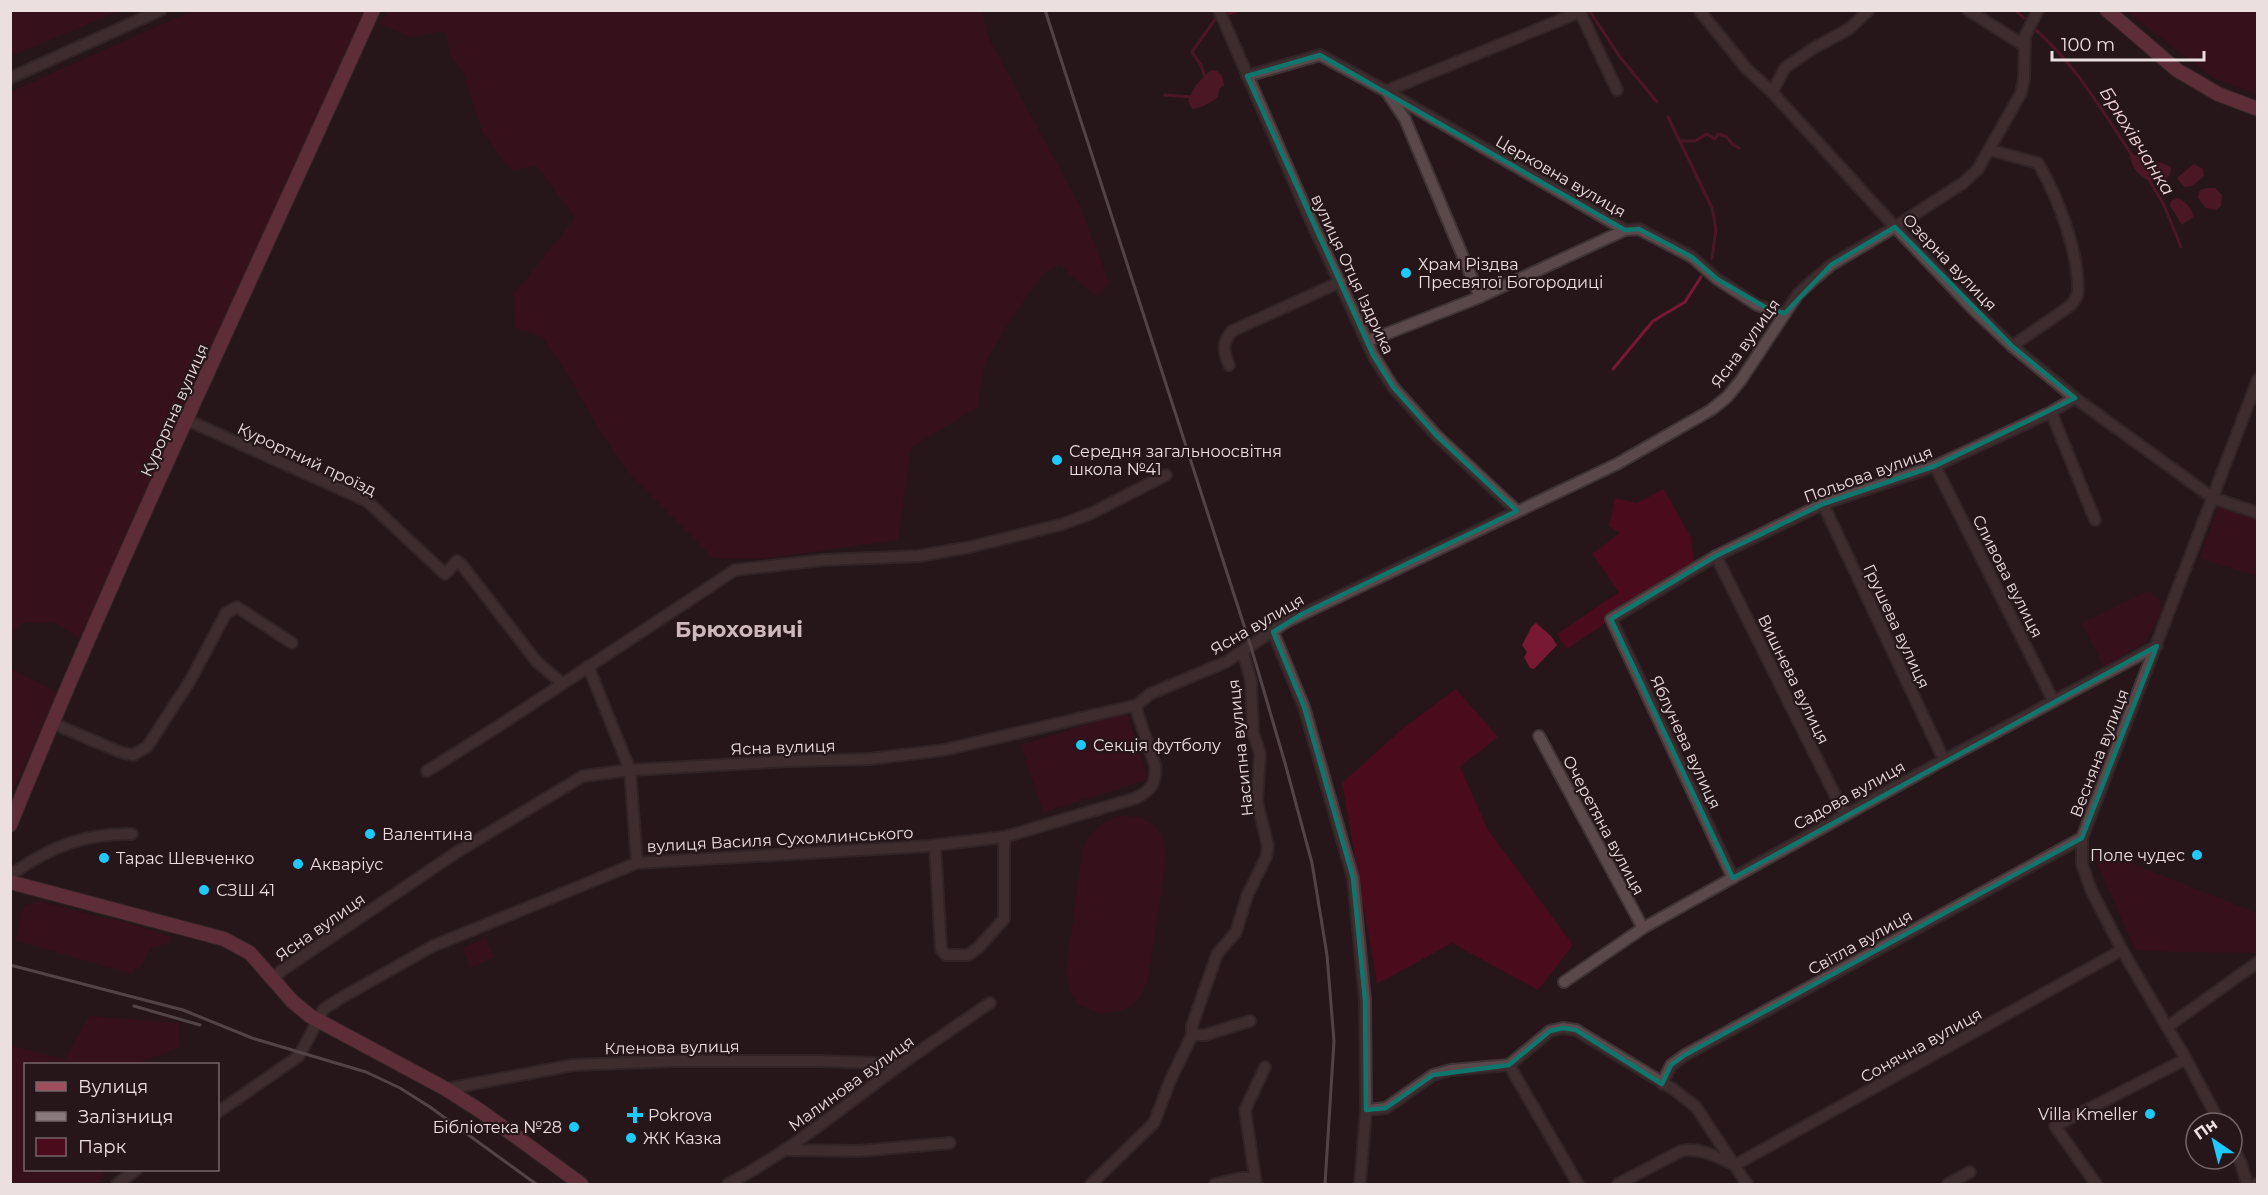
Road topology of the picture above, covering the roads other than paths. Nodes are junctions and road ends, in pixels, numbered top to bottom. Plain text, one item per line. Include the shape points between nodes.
1 (161, 10) edge
2 (373, 10) edge
3 (1219, 10) edge
4 (1699, 10) edge
5 (1869, 10) edge
6 (1968, 10) edge
7 (2038, 10) edge
8 (2107, 10) edge
9 (2025, 46) junction
10 (1247, 76) junction
11 (10, 78) edge
12 (1617, 90) dead end
13 (1386, 91) junction
14 (1772, 92) junction
15 (2258, 109) edge
16 (1990, 150) junction
17 (1895, 227) junction
18 (1625, 230) junction
19 (1340, 282) junction
20 (1480, 297) junction
21 (1785, 313) junction
22 (1368, 341) junction
23 (2012, 346) junction
24 (1229, 365) dead end
25 (2258, 379) edge
26 (2075, 398) junction
27 (2051, 412) junction
28 (187, 420) junction
29 (1935, 466) junction
30 (1166, 475) dead end
31 (2213, 498) junction
32 (1823, 504) junction
33 (1517, 511) junction
34 (2258, 513) edge
35 (2095, 520) dead end
36 (1716, 556) junction
37 (1611, 619) joint
38 (1274, 633) junction
39 (292, 643) dead end
40 (2157, 646) junction
41 (1243, 652) junction
42 (588, 666) junction
43 (562, 683) junction
44 (2053, 700) junction
45 (1137, 705) junction
46 (52, 723) junction
47 (1539, 736) dead end
48 (1944, 760) junction
49 (630, 770) junction
50 (427, 771) dead end
51 (1845, 815) junction
52 (10, 825) edge
53 (132, 834) dead end
54 (1004, 837) junction
55 (2082, 838) junction
56 (935, 845) junction
57 (637, 863) junction
58 (10, 872) edge
59 (1733, 878) junction
60 (10, 882) edge
61 (1643, 928) junction
62 (2122, 950) junction
63 (2258, 962) edge
64 (273, 980) junction
65 (1564, 982) dead end
66 (990, 1003) dead end
67 (317, 1020) junction
68 (1250, 1021) dead end
69 (2168, 1027) junction
70 (1192, 1035) junction
71 (2186, 1059) junction
72 (902, 1064) junction
73 (1509, 1065) junction
74 (1265, 1067) dead end
75 (1662, 1084) junction
76 (446, 1089) junction
77 (1366, 1110) junction
78 (219, 1111) edge
79 (2214, 1111) edge
80 (950, 1143) dead end
81 (784, 1150) junction
82 (1735, 1165) junction
83 (135, 1171) edge
84 (1970, 1172) dead end
85 (1256, 1181) edge
86 (117, 1185) edge
87 (580, 1185) edge
88 (728, 1185) edge
89 (1091, 1185) edge
90 (1215, 1185) edge
91 (1360, 1185) edge
92 (1578, 1185) edge
93 (1618, 1185) edge
94 (1747, 1185) edge
95 (1948, 1185) edge
96 (2096, 1185) edge

1 - 11 street
2 - 28 main road, Курортна вулиця
3 - 10 street, вулиця Отця Іздрика
4 - 14 street, Озерна вулиця via 1746,68
5 - 14 street via 1849,29 1785,68
6 - 9 street
7 - 9 street, Ясна вулиця via 2029,26
8 - 15 main road via 2177,70 2218,94
9 - 16 street, Ясна вулиця via 2021,93
10 - 13 street, Церковна вулиця via 1320,55
10 - 19 street, вулиця Отця Іздрика
12 - 13 street via 1580,12
13 - 18 street, Церковна вулиця
13 - 20 street via 1405,119
14 - 17 street, Озерна вулиця
16 - 17 street, Ясна вулиця via 1963,183
16 - 23 street via 2038,163 2060,207 2078,291 2070,306
17 - 21 street, Ясна вулиця via 1831,265 1798,294
17 - 23 street, Озерна вулиця
18 - 20 street
18 - 21 street, Церковна вулиця via 1639,229 1692,257 1757,305
19 - 22 street, вулиця Отця Іздрика
19 - 24 street via 1232,331 1224,341
20 - 22 street
21 - 33 street, Ясна вулиця via 1741,380 1711,410 1617,464
22 - 33 street, вулиця Отця Іздрика via 1393,387 1436,435
23 - 26 street, Озерна вулиця
25 - 31 street, Весняна вулиця
26 - 27 street, Польова вулиця
26 - 31 street, Озерна вулиця
27 - 29 street, Польова вулиця
27 - 35 street
28 - 43 street, Курортний проїзд via 367,501 446,574 457,561 537,662
28 - 46 main road, Курортна вулиця
29 - 32 street, Польова вулиця
29 - 44 street, Сливова вулиця
30 - 42 street via 1092,513 999,541 919,556 824,560 735,570
31 - 34 street, Озерна вулиця
31 - 40 street, Весняна вулиця
32 - 36 street, Польова вулиця
32 - 48 street, Грушева вулиця
33 - 38 street, Ясна вулиця via 1288,621
36 - 37 street, Польова вулиця
36 - 51 street, Вишнева вулиця
37 - 59 street, Яблунева вулиця
38 - 41 street, Ясна вулиця
38 - 77 street via 1304,707 1353,878 1365,1000
39 - 46 street via 237,607 226,613 190,681 147,747 134,755
40 - 44 street, Садова вулиця
40 - 55 street, Весняна вулиця
41 - 45 street, Ясна вулиця via 1150,694
41 - 70 street, Насипна вулиця via 1251,681 1253,732 1260,754 1257,802 1268,846 1236,932 1217,954
42 - 43 street
42 - 49 street
43 - 50 street
44 - 48 street, Садова вулиця
45 - 49 street, Ясна вулиця via 944,750 869,759
45 - 54 street, вулиця Василя Сухомлинського via 1155,765 1155,781 1148,792
46 - 52 main road, Курортна вулиця
47 - 61 street, Очеретяна вулиця
48 - 51 street, Садова вулиця
49 - 57 street
49 - 64 street, Ясна вулиця via 584,776 414,880
51 - 59 street, Садова вулиця
53 - 58 street via 68,843
54 - 56 street, вулиця Василя Сухомлинського
54 - 56 street via 1004,919 968,955 946,955 941,949
55 - 62 street, Весняна вулиця via 2082,864 2091,890
55 - 75 street, Світла вулиця via 1686,1055 1671,1065
56 - 57 street, вулиця Василя Сухомлинського
57 - 67 street, вулиця Василя Сухомлинського via 423,951 324,1009
59 - 61 street, Садова вулиця
60 - 64 main road via 224,939 246,949
61 - 65 street, Садова вулиця
62 - 69 street, Весняна вулиця
62 - 82 street, Сонячна вулиця
63 - 69 street
64 - 67 main road via 298,1007
66 - 72 street, Малинова вулиця
67 - 76 main road
67 - 78 street via 299,1056
68 - 70 street via 1205,1035
69 - 71 street, Весняна вулиця
70 - 89 street, Насипна вулиця via 1154,1123
71 - 79 street, Весняна вулиця
71 - 96 street via 2055,1126
72 - 76 street, Кленова вулиця via 698,1060 573,1065
72 - 81 street, Малинова вулиця
73 - 75 street via 1550,1031 1563,1028 1576,1030
73 - 77 street via 1433,1075 1386,1108
73 - 92 street
74 - 85 street via 1245,1110
75 - 82 street via 1696,1107
76 - 87 main road
77 - 91 street
80 - 81 street via 859,1151
81 - 88 street, Малинова вулиця
82 - 93 street via 1700,1149 1691,1149
82 - 94 street
83 - 86 street
84 - 95 street
85 - 90 street via 1241,1178

